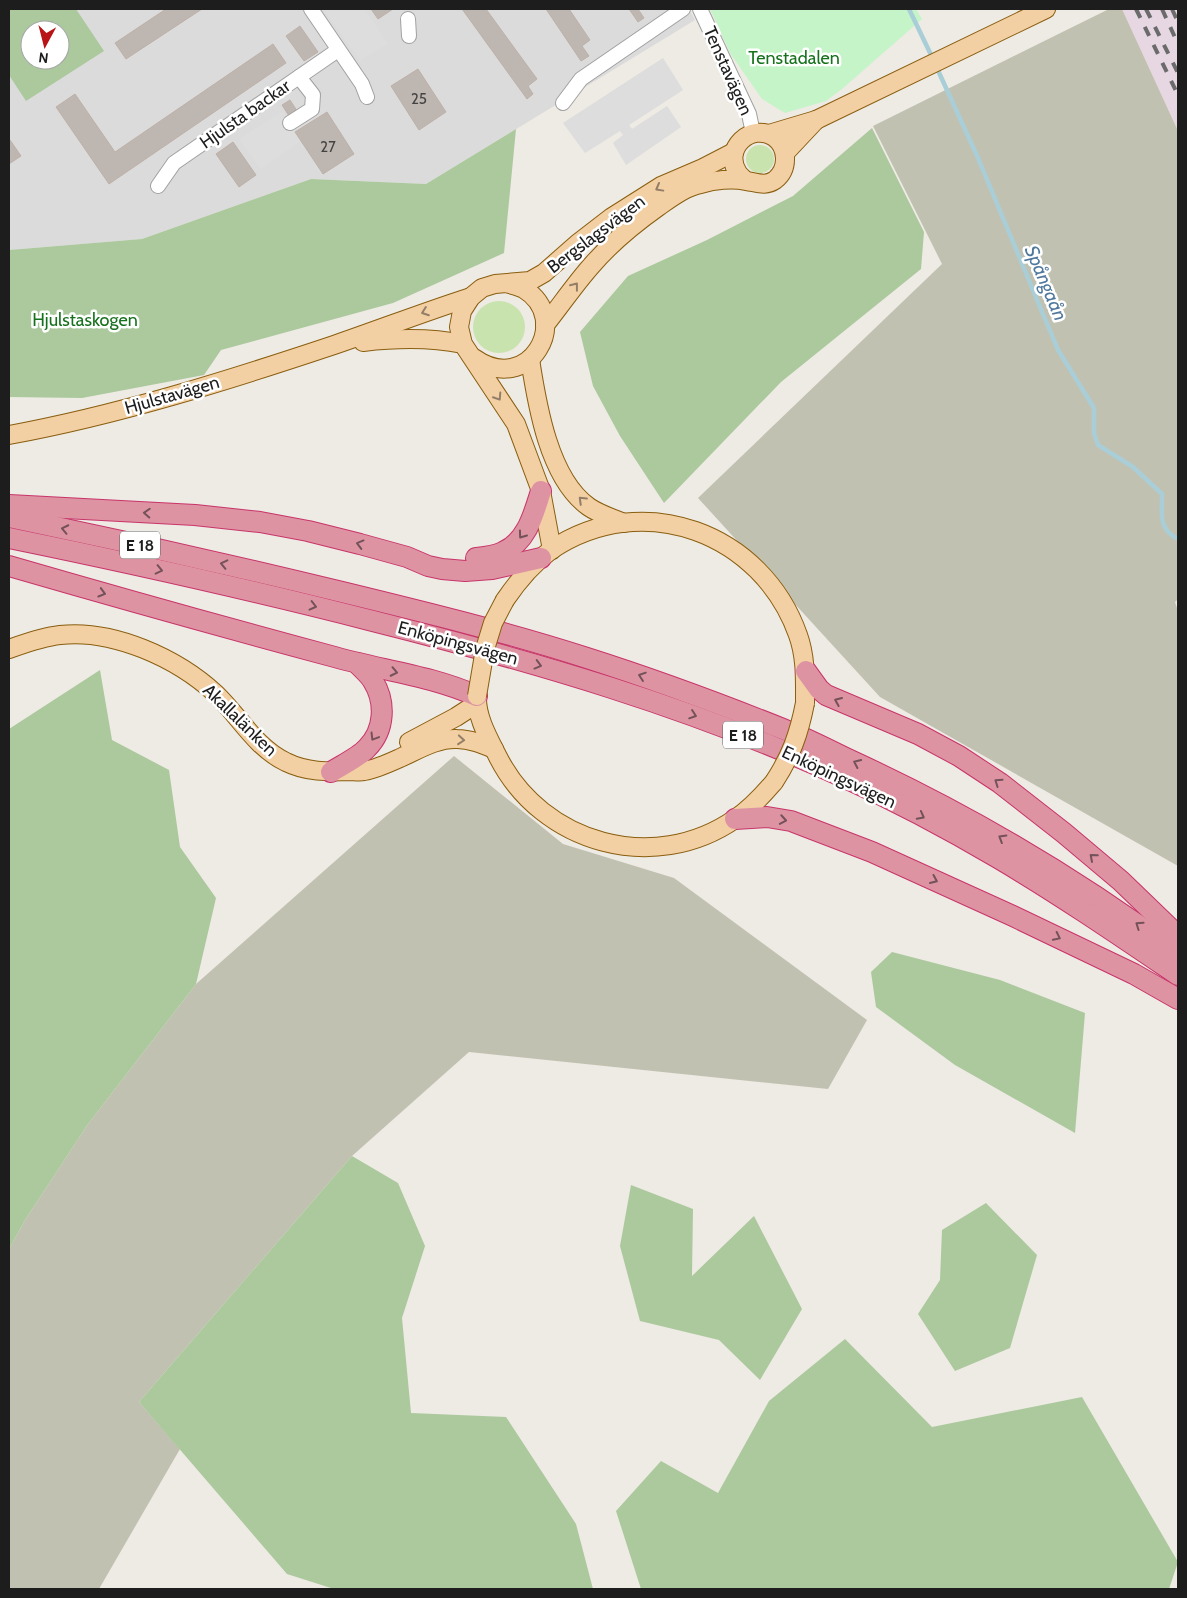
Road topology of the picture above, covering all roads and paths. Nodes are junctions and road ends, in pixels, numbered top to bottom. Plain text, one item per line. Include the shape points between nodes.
1 (311, 9) edge
2 (683, 9) edge
3 (700, 9) edge
4 (1046, 9) edge
5 (408, 19) dead end
6 (409, 36) dead end
7 (338, 50) junction
8 (299, 77) junction
9 (367, 97) dead end
10 (563, 103) dead end
11 (816, 120) junction
12 (290, 122) dead end
13 (761, 133) junction
14 (734, 152) junction
15 (785, 152) junction
16 (746, 181) junction
17 (158, 186) dead end
18 (509, 284) junction
19 (472, 297) junction
20 (545, 325) junction
21 (332, 345) junction
22 (467, 350) junction
23 (530, 359) junction
24 (9, 435) edge
25 (541, 491) junction
26 (9, 505) edge
27 (9, 517) edge
28 (624, 523) junction
29 (9, 538) edge
30 (547, 554) junction
31 (407, 557) junction
32 (9, 566) edge
33 (9, 648) edge
34 (357, 664) junction
35 (806, 671) junction
36 (477, 700) junction
37 (494, 749) junction
38 (331, 772) junction
39 (735, 819) junction
40 (1178, 936) edge
41 (1178, 954) edge
42 (1178, 975) edge
43 (1178, 999) edge

1 - 7 street
2 - 10 street via 581,79
3 - 13 street, Tenstavägen
4 - 11 main road, Bergslagsvägen
5 - 6 street
7 - 8 street, Hjulsta backar
7 - 9 street via 362,84
8 - 12 street via 313,95 312,109
8 - 17 street, Hjulsta backar via 174,163
11 - 13 main road, Bergslagsvägen
11 - 15 main road, Bergslagsvägen
13 - 14 main road, Bergslagsvägen via 745,136
13 - 15 main road via 776,138
14 - 16 main road via 738,173
14 -> 18 main road, Bergslagsvägen via 661,186 612,217 544,273 530,281
15 - 16 main road, Bergslagsvägen via 782,172 775,180 766,184
20 -> 16 main road, Bergslagsvägen via 592,265 667,200 693,186 712,181
18 - 19 main road, Bergslagsvägen via 482,288
18 - 20 main road via 534,298 542,310
19 -> 21 main road, Hjulstavägen
19 - 22 main road via 462,311 459,327
20 - 23 main road, Bergslagsvägen via 539,350
21 - 22 main road, Hjulstavägen via 401,339 445,340
21 - 24 main road, Hjulstavägen via 110,413
22 - 23 main road via 484,366 500,370 516,367
22 -> 25 main road via 516,424
28 -> 23 main road via 589,508 563,476 550,452
25 - 30 main road
25 -> 31 highway via 532,520 522,536 512,548 502,553 465,560
31 -> 26 highway via 260,522 195,515
41 -> 27 highway, Enköpingsvägen / E 18 via 1059,872 975,822 903,784 786,730 680,689 492,630 271,575
28 - 30 main road via 587,532
28 - 35 main road via 661,523 686,528 736,551 775,588 789,612 799,636
29 -> 42 highway, Enköpingsvägen / E 18 via 266,594 432,636 548,667 695,716 774,747 920,815 1091,916
30 - 31 highway via 492,569 465,571 428,566
30 - 36 main road, bridge via 521,578 492,623 484,649
32 -> 34 highway
33 - 38 main road, Akallalänken via 61,634 85,634 153,652 216,694 261,745 285,762 307,770
34 -> 36 highway via 440,682
34 -> 38 highway via 372,679 380,695 382,713 378,733 366,749
35 - 39 main road, bridge via 805,703 795,745 774,782
40 -> 35 highway via 1064,832 1000,783 960,756 918,734 826,695
36 - 37 main road
36 - 38 main road, Akallalänken via 456,717 396,749
38 -> 37 main road, Akallalänken via 364,771 436,742 456,738
37 - 39 main road via 515,784 544,814 594,840 622,846 678,844 708,834
39 -> 43 highway via 767,817 791,821 872,852 1134,974

